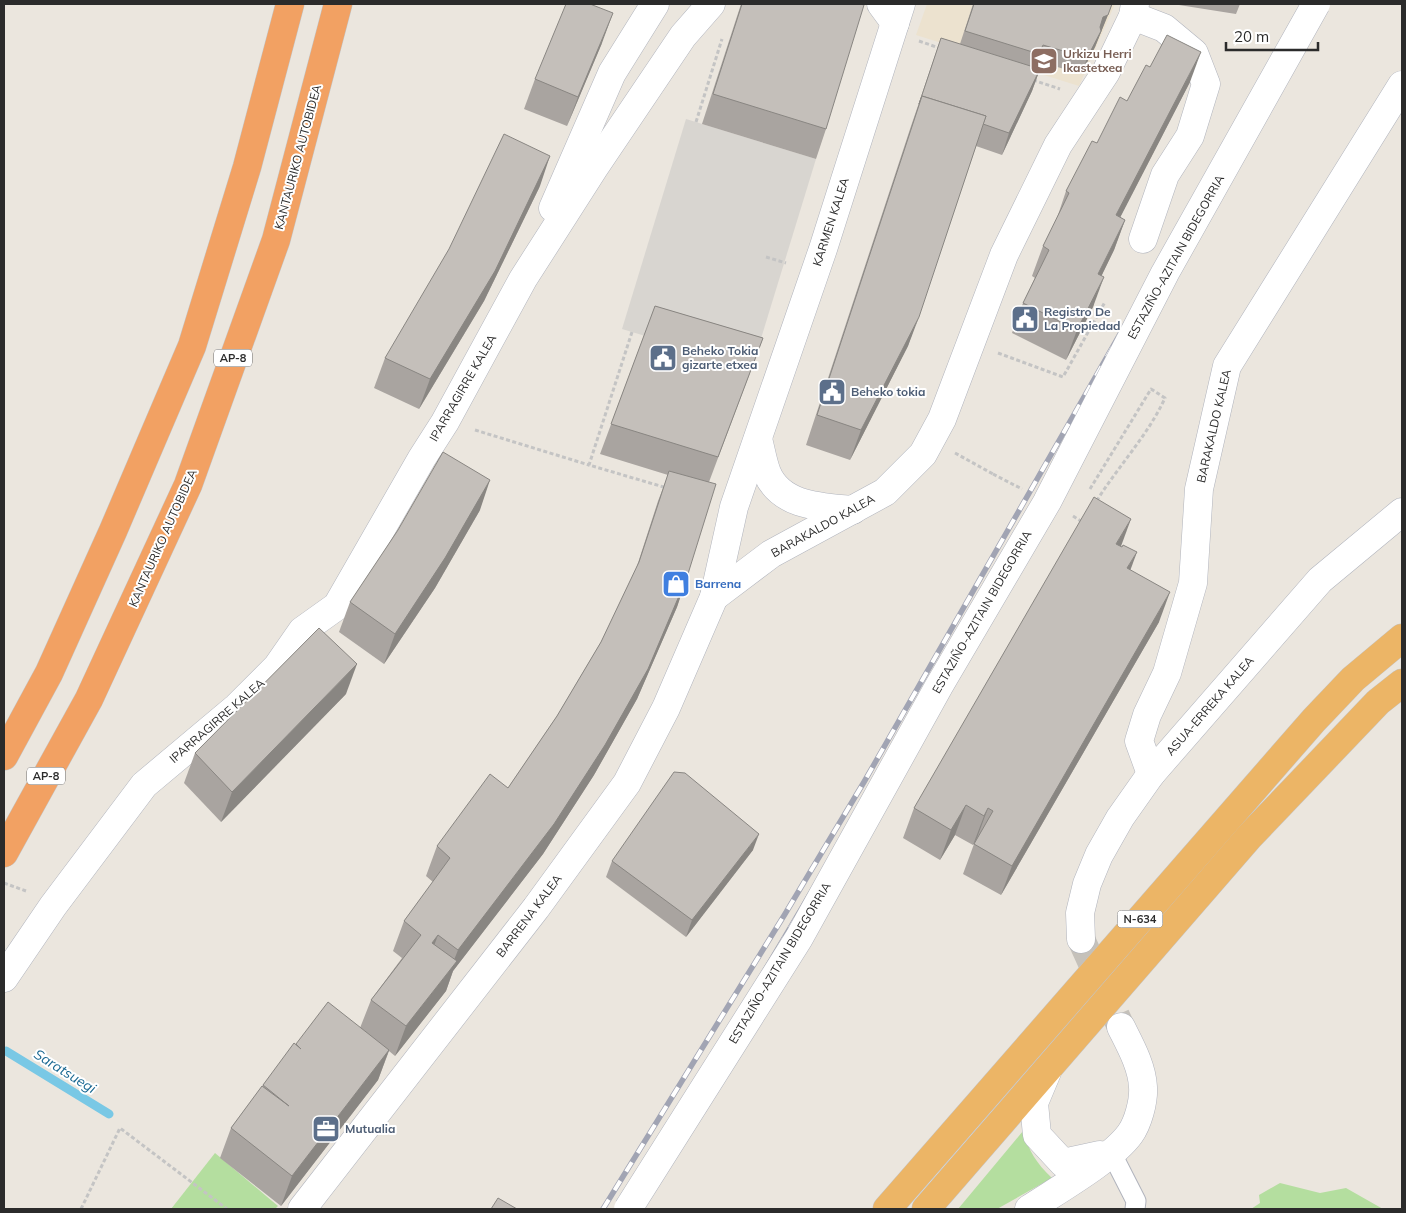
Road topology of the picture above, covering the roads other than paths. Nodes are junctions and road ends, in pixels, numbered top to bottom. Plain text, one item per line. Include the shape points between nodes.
1 (290, 4) edge
2 (338, 4) edge
3 (655, 4) edge
4 (711, 4) edge
5 (1316, 4) edge
6 (1134, 10) edge
7 (893, 16) edge
8 (1402, 85) edge
9 (1143, 239) dead end
10 (524, 279) junction
11 (758, 439) junction
12 (853, 510) junction
13 (1402, 512) edge
14 (714, 597) junction
15 (1402, 638) edge
16 (1402, 683) edge
17 (4, 756) edge
18 (1151, 774) junction
19 (4, 853) edge
20 (1081, 939) tunnel mouth
21 (4, 978) edge
22 (1121, 1027) tunnel mouth
23 (1047, 1070) junction
24 (1111, 1152) junction
25 (302, 1209) edge
26 (628, 1209) edge
27 (887, 1209) edge
28 (926, 1209) edge
29 (1029, 1209) edge
30 (1135, 1209) edge

1 - 17 highway via 247,166 192,346 48,673
2 - 19 highway, KANTAURIKO AUTOBIDEA / AP-8 via 276,240 195,467 89,699
3 - 10 street, IPARRAGIRRE KALEA via 612,73
4 - 10 street, IPARRAGIRRE KALEA via 683,36
5 - 26 street, ESTAZIÑO-AZITAIN BIDEGORRIA, bridge via 1164,274 1047,502 939,686 799,938
6 - 9 street, BARAKALDO KALEA via 1164,28 1194,53 1206,84 1190,136 1165,176
6 - 12 street, BARAKALDO KALEA via 1106,72 1058,145 1004,255 931,440 923,454 885,492
7 - 11 street, KARMEN KALEA via 828,233
8 - 18 street, BARAKALDO KALEA via 1227,366 1199,489 1193,583 1168,673 1139,741
10 - 21 street, IPARRAGIRRE KALEA via 337,606 302,631 277,667 236,707 144,785 53,906
11 - 12 street via 768,475 782,491 804,505
11 - 14 street, KARMEN KALEA via 734,507
12 - 14 street, BARAKALDO KALEA via 771,554
13 - 18 street, ASUA-ERREKA KALEA via 1320,580
14 - 25 street, BARRENA KALEA via 666,708 627,783 536,908
15 - 27 highway, N-634 via 1353,679 1314,720
16 - 23 highway, N-634 via 1378,702 1249,836
18 - 20 street, ASUA-ERREKA KALEA via 1099,855 1080,913
22 - 24 street via 1134,1053 1143,1087 1139,1114 1130,1134
23 - 24 street via 1034,1104 1037,1135 1063,1163
23 - 28 highway, N-634
24 - 29 street
24 - 30 lane via 1136,1201

